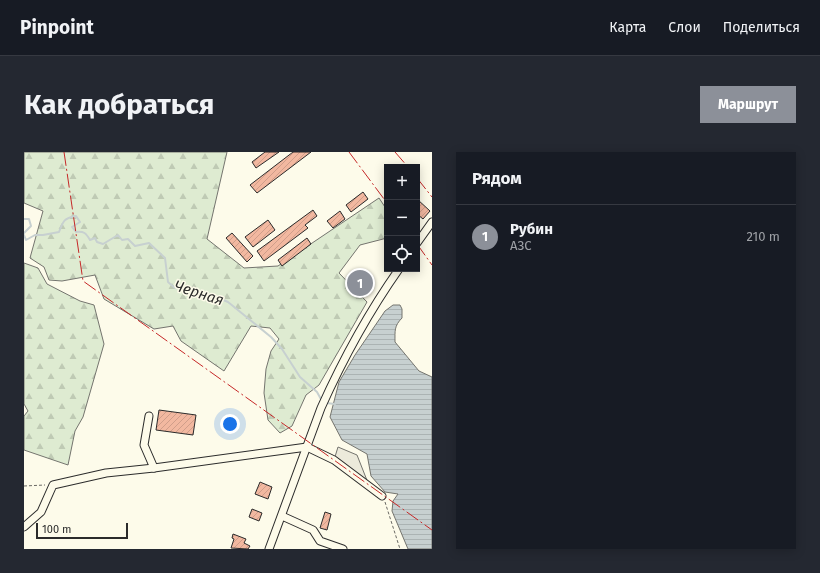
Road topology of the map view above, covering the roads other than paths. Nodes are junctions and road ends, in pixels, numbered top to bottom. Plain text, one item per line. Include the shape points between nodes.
1 (432, 222) edge
2 (429, 231) edge
3 (420, 240) edge
4 (397, 272) edge
5 (149, 416) dead end
6 (307, 446) junction
7 (154, 468) junction
8 (382, 496) road end
9 (282, 516) junction
10 (24, 527) edge
11 (269, 549) edge
12 (343, 549) edge

1 - 2 street
2 - 3 street
4 - 6 street via 356,336 330,386
5 - 7 street via 144,445
6 - 7 street
6 - 8 street via 334,460
6 - 9 street
7 - 10 street via 106,473 53,485 41,512
9 - 11 street
9 - 12 street via 314,530 320,541

